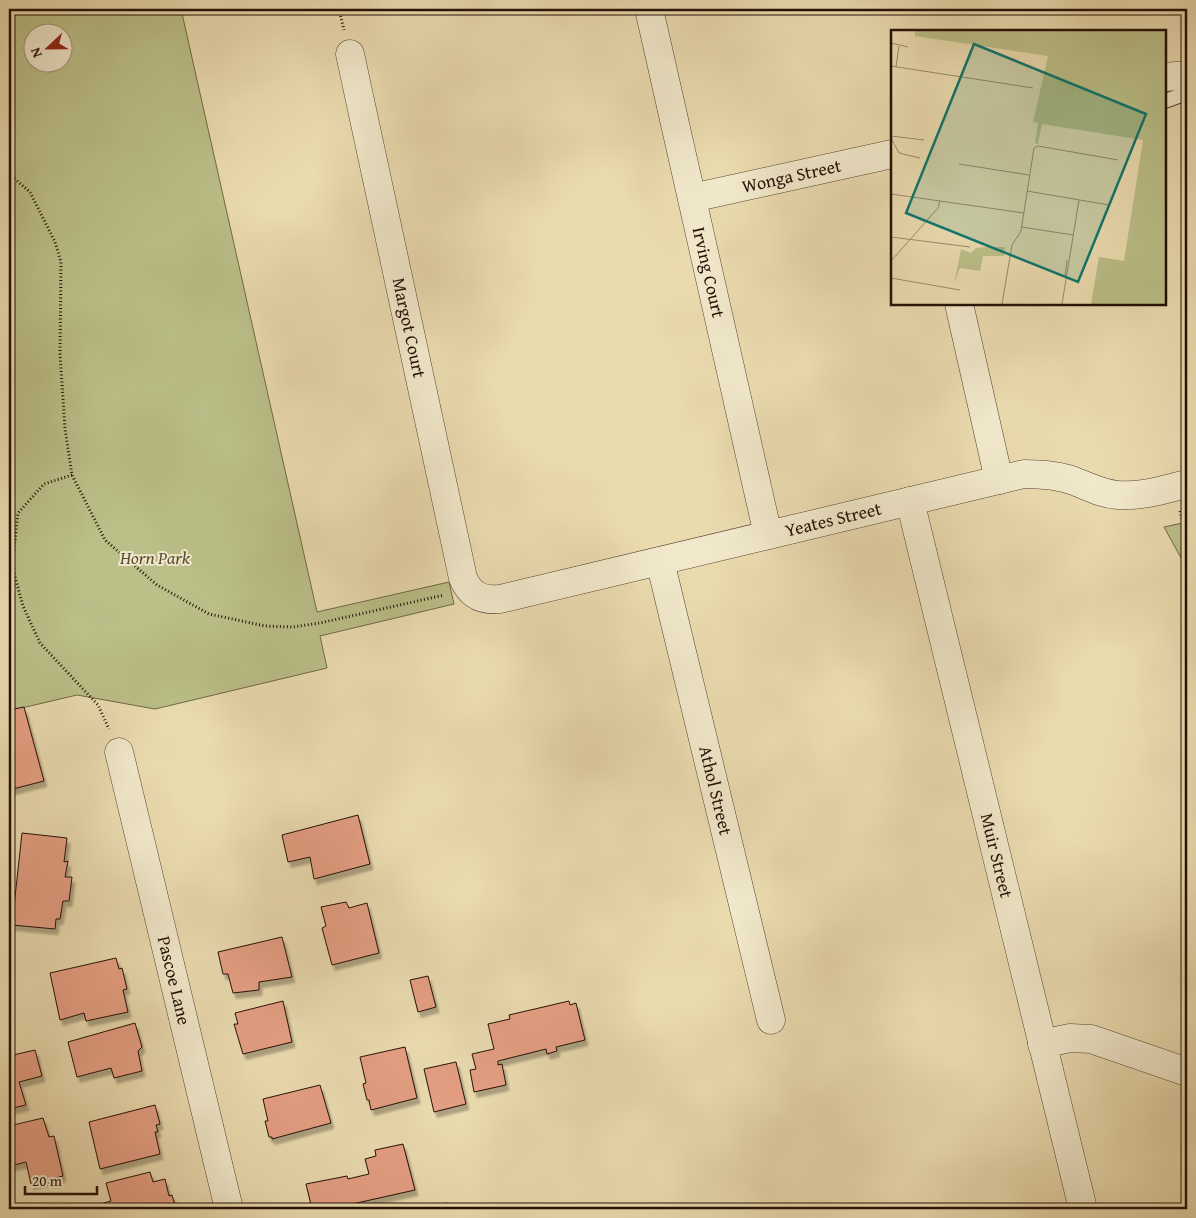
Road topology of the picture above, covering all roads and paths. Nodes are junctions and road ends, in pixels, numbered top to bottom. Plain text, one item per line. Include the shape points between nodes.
1 (649, 9) edge
2 (350, 54) dead end
3 (1187, 75) edge
4 (1166, 77) edge
5 (1187, 93) edge
6 (1166, 101) edge
7 (891, 154) edge
8 (9, 174) edge
9 (692, 198) junction
10 (959, 305) edge
11 (72, 475) junction
12 (999, 480) junction
13 (1187, 484) edge
14 (910, 501) junction
15 (768, 535) junction
16 (660, 561) junction
17 (478, 596) junction
18 (119, 752) joint
19 (770, 1020) dead end
20 (1042, 1044) junction
21 (1187, 1072) edge
22 (229, 1209) edge
23 (1083, 1209) edge

1 - 9 street, Irving Court
2 - 17 street, Margot Court via 462,578 471,592
3 - 4 street
5 - 6 lane
7 - 9 street, Wonga Street
8 - 11 path via 30,192 55,242 61,262 60,354
9 - 15 street, Irving Court
10 - 12 street
11 - 17 path via 105,540 157,585 209,614 265,626 293,627 451,593
11 - 18 path via 44,484 18,513 12,566 23,606 40,643 98,705
12 - 13 street, Yeates Street via 1024,474 1058,476 1118,495 1148,494
12 - 14 street, Yeates Street
14 - 15 street, Yeates Street
14 - 20 street, Muir Street
15 - 16 street, Yeates Street
16 - 17 street, Yeates Street via 500,599
16 - 19 street, Athol Street
18 - 22 street, Pascoe Lane
20 - 21 street via 1070,1038 1091,1039
20 - 23 street, Muir Street

